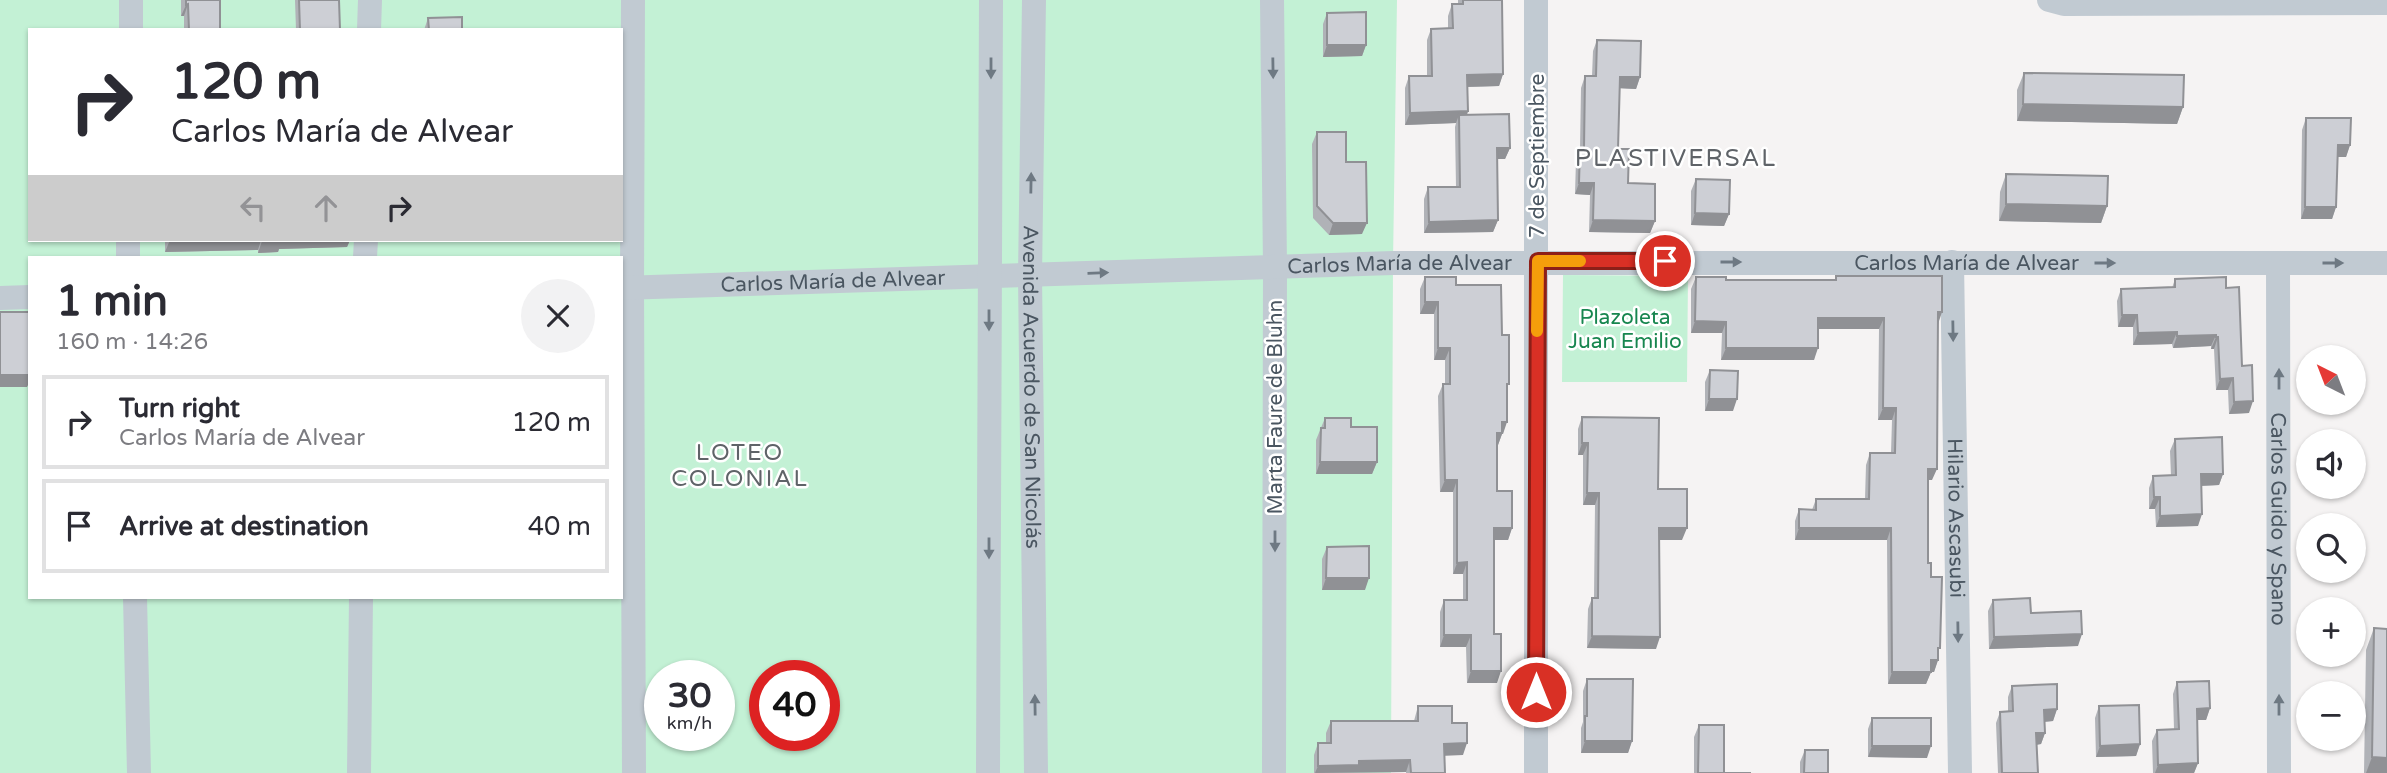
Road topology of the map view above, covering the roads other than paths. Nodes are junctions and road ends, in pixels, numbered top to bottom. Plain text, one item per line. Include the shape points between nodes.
1 (131, 0) edge
2 (370, 0) edge
3 (634, 0) edge
4 (991, 0) edge
5 (1034, 0) edge
6 (1272, 0) edge
7 (1536, 0) edge
8 (2049, 0) edge
9 (2387, 3) edge
10 (131, 28) edge
11 (369, 28) edge
12 (1538, 261) junction
13 (1952, 262) junction
14 (2278, 262) junction
15 (2387, 263) edge
16 (1275, 266) junction
17 (989, 276) junction
18 (1030, 276) junction
19 (627, 288) edge
20 (28, 297) edge
21 (0, 298) edge
22 (135, 599) edge
23 (361, 599) edge
24 (139, 773) edge
25 (359, 773) edge
26 (634, 773) edge
27 (988, 773) edge
28 (1036, 773) edge
29 (1274, 773) edge
30 (1536, 773) edge
31 (1960, 773) edge
32 (2280, 773) edge

1 - 10 street
2 - 11 street
3 - 19 street
4 -> 17 street, Avenida Acuerdo de San Nicolás
18 -> 5 street, Avenida Acuerdo de San Nicolás
6 -> 16 street, Marta Faure de Bluhn
7 - 12 street, 7 de Septiembre
8 - 9 street via 2064,4
12 -> 13 street, Carlos María de Alvear
12 - 16 street, Carlos María de Alvear
12 - 30 street, 7 de Septiembre
13 -> 14 street, Carlos María de Alvear
13 -> 31 street, Hilario Ascasubi
14 -> 15 street, Carlos María de Alvear
32 -> 14 street, Carlos Guido y Spano
18 -> 16 street, Carlos María de Alvear
16 -> 29 street, Marta Faure de Bluhn
17 - 18 street, Carlos María de Alvear
17 - 19 street, Carlos María de Alvear
17 -> 27 street, Avenida Acuerdo de San Nicolás
28 -> 18 street, Avenida Acuerdo de San Nicolás
19 - 26 street
20 - 21 street
22 - 24 street
23 - 25 street

